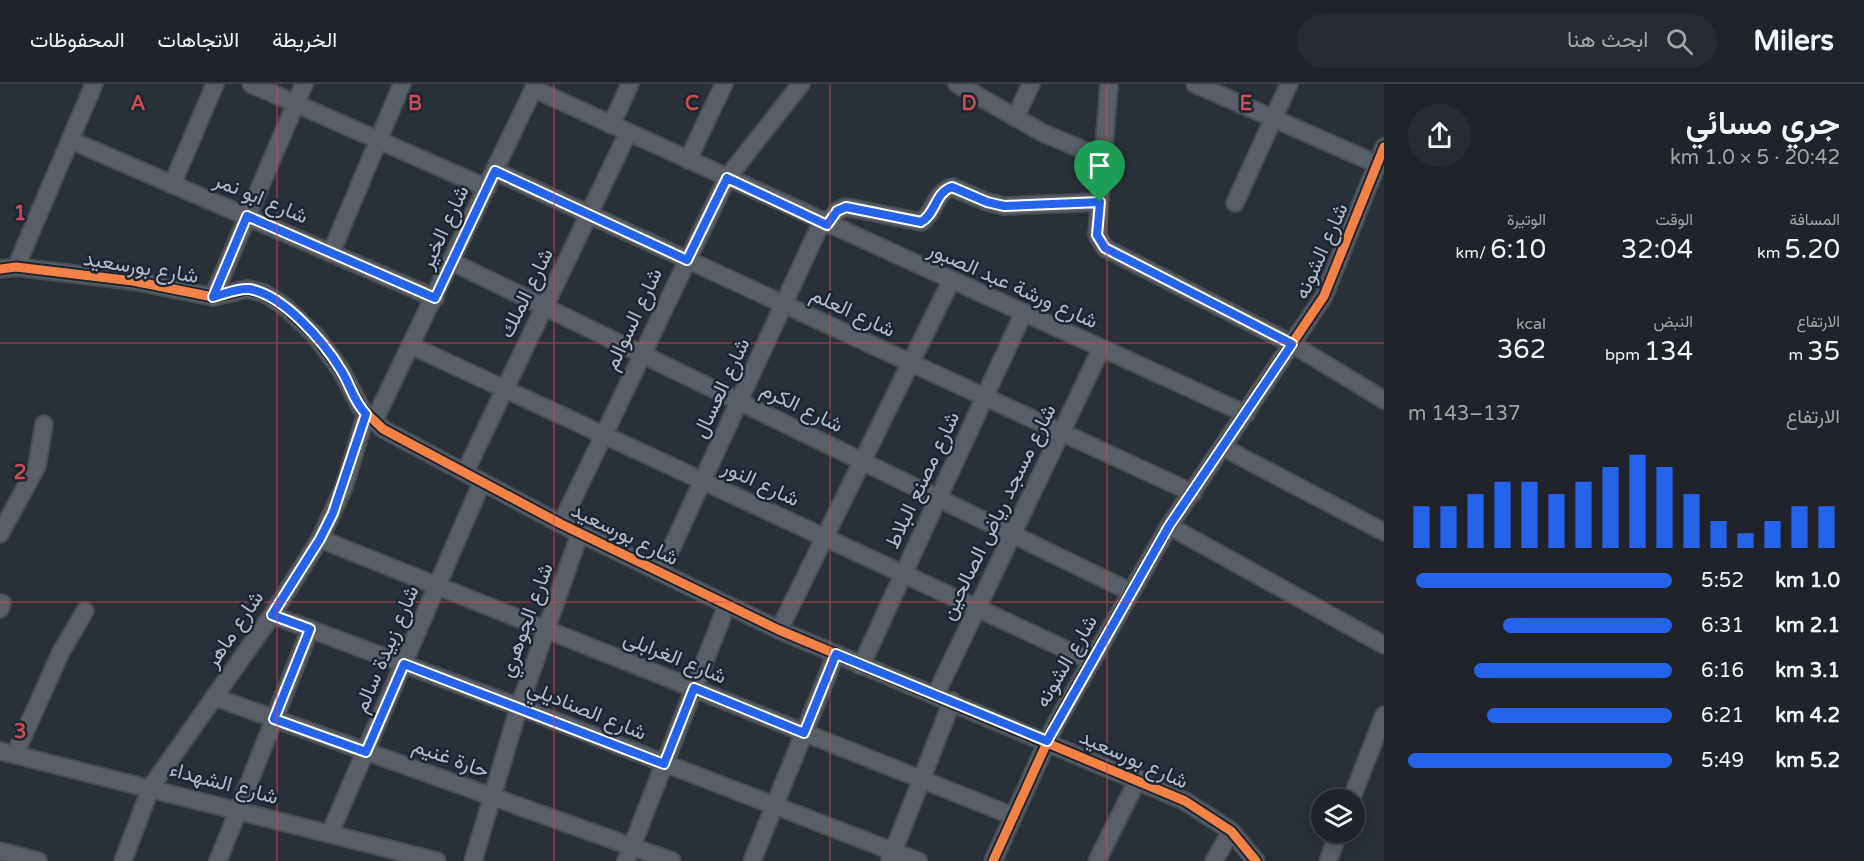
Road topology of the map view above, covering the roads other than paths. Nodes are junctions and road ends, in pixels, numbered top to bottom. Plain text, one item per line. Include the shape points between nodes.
1 (94, 84) edge
2 (215, 84) edge
3 (251, 84) edge
4 (304, 84) edge
5 (402, 84) edge
6 (630, 84) edge
7 (724, 84) edge
8 (801, 84) edge
9 (957, 84) edge
10 (1031, 84) edge
11 (1109, 84) edge
12 (1195, 84) edge
13 (1289, 84) edge
14 (535, 87) edge
15 (295, 104) junction
16 (1015, 118) junction
17 (1274, 118) junction
18 (611, 125) junction
19 (628, 133) junction
20 (70, 140) junction
21 (378, 140) junction
22 (1384, 147) edge
23 (1103, 158) junction
24 (688, 160) junction
25 (1377, 164) junction
26 (495, 171) junction
27 (727, 178) junction
28 (172, 185) junction
29 (487, 188) junction
30 (1100, 202) junction
31 (1235, 202) dead end
32 (589, 214) junction
33 (247, 216) junction
34 (824, 224) junction
35 (331, 253) junction
36 (687, 260) junction
37 (452, 262) junction
38 (8, 268) edge
39 (951, 281) junction
40 (213, 297) junction
41 (435, 298) junction
42 (784, 304) junction
43 (544, 307) junction
44 (1023, 314) junction
45 (1292, 344) junction
46 (412, 346) junction
47 (1101, 349) junction
48 (642, 354) junction
49 (910, 363) junction
50 (505, 390) junction
51 (985, 397) junction
52 (1384, 400) edge
53 (739, 402) junction
54 (1246, 414) junction
55 (370, 417) junction
56 (44, 424) dead end
57 (1061, 432) junction
58 (603, 435) junction
59 (1224, 448) junction
60 (862, 461) junction
61 (465, 472) junction
62 (703, 481) junction
63 (482, 482) junction
64 (1192, 494) junction
65 (938, 499) junction
66 (7, 507) edge
67 (561, 524) junction
68 (1169, 526) junction
69 (1384, 532) edge
70 (580, 533) junction
71 (0, 534) edge
72 (1012, 534) junction
73 (824, 537) junction
74 (320, 539) junction
75 (661, 572) junction
76 (904, 574) junction
77 (437, 586) junction
78 (1131, 592) junction
79 (727, 605) junction
80 (977, 608) junction
81 (85, 611) dead end
82 (272, 615) junction
83 (310, 629) junction
84 (546, 629) junction
85 (779, 630) junction
86 (1384, 645) edge
87 (836, 654) junction
88 (1092, 661) junction
89 (404, 664) junction
90 (861, 666) junction
91 (694, 688) junction
92 (936, 694) junction
93 (214, 697) junction
94 (952, 701) junction
95 (519, 706) junction
96 (1384, 714) edge
97 (274, 719) junction
98 (804, 733) junction
99 (1047, 741) junction
100 (7, 752) edge
101 (366, 752) junction
102 (664, 764) junction
103 (921, 779) junction
104 (1138, 779) junction
105 (151, 787) junction
106 (1355, 789) edge
107 (490, 796) junction
108 (774, 806) junction
109 (238, 809) junction
110 (1013, 816) junction
111 (1231, 831) junction
112 (330, 833) junction
113 (1335, 843) edge
114 (0, 851) edge
115 (629, 854) edge
116 (892, 856) edge
117 (35, 861) edge
118 (123, 861) edge
119 (218, 861) edge
120 (437, 861) edge
121 (473, 861) edge
122 (672, 861) edge
123 (752, 861) edge
124 (918, 861) edge
125 (993, 861) edge
126 (1097, 861) edge
127 (1215, 861) edge
128 (1256, 861) edge
129 (1328, 861) edge

1 - 20 street
2 - 28 street
3 - 15 street
4 - 15 street
5 - 21 street
6 - 18 street
7 - 24 street
8 - 27 street, شارع السوالم
9 - 16 street
10 - 16 street
11 - 23 street
12 - 17 street
13 - 17 street
14 - 18 street, شارع ورشة عبد الصبور
14 - 26 street, شارع الخير
15 - 21 street
15 - 33 street
16 - 23 street
17 - 25 street
17 - 31 street
18 - 19 street, شارع ورشة عبد الصبور
19 - 24 street, شارع ورشة عبد الصبور
19 - 32 street, شارع الملك
20 - 28 street, شارع ابو نمر
20 - 38 street
21 - 29 street
21 - 35 street
22 - 25 street, شارع الشونه
23 - 30 street
24 - 27 street, شارع ورشة عبد الصبور
25 - 45 street, شارع الشونه via 1331,284
26 - 29 street, شارع الخير
26 - 32 street, شارع العلم
27 - 34 street, شارع ورشة عبد الصبور
27 - 36 street, شارع السوالم
28 - 33 street, شارع ابو نمر
29 - 37 street, شارع الخير
30 - 34 street via 1004,206 952,187 942,192 921,222 846,207
30 - 45 street via 1099,242
32 - 36 street, شارع العلم
32 - 43 street, شارع الملك
33 - 35 street, شارع ابو نمر
33 - 40 street
34 - 39 street, شارع ورشة عبد الصبور
34 - 42 street, شارع العسال
35 - 41 street, شارع ابو نمر
36 - 42 street, شارع العلم
36 - 48 street, شارع السوالم
37 - 41 street, شارع الخير
37 - 43 street, شارع الكرم
38 - 40 street, شارع بورسعيد via 133,281
39 - 44 street, شارع ورشة عبد الصبور
39 - 49 street
40 - 55 street, شارع بورسعيد via 247,289 264,293 283,305 315,335
41 - 46 street, شارع الخير
42 - 49 street, شارع العلم
42 - 53 street, شارع العسال
43 - 48 street, شارع الكرم
43 - 50 street, شارع الملك
44 - 47 street, شارع ورشة عبد الصبور
44 - 51 street, شارع مصنع البلاط
45 - 52 street
45 - 54 street, شارع الشونه
46 - 50 street, شارع النور
46 - 55 street, شارع الخير
47 - 54 street, شارع ورشة عبد الصبور
47 - 57 street, شارع مسجد رياض الصالحين
48 - 53 street, شارع الكرم
48 - 58 street, شارع السوالم
49 - 51 street, شارع العلم
49 - 60 street
50 - 58 street, شارع النور
50 - 61 street, شارع الملك
51 - 57 street, شارع العلم
51 - 65 street, شارع مصنع البلاط
53 - 60 street, شارع الكرم
53 - 62 street, شارع العسال
54 - 59 street, شارع الشونه
55 - 61 street, شارع بورسعيد via 383,429
55 - 74 street, شارع ماهر
56 - 66 street via 37,466
57 - 64 street, شارع العلم
57 - 72 street, شارع مسجد رياض الصالحين
58 - 62 street, شارع النور
58 - 67 street, شارع السوالم
59 - 64 street, شارع الشونه
59 - 69 street
60 - 65 street, شارع الكرم
60 - 73 street
61 - 63 street, شارع بورسعيد
62 - 73 street, شارع النور
62 - 75 street, شارع العسال
63 - 67 street, شارع بورسعيد
63 - 77 street, شارع زبيدة سالم
64 - 68 street, شارع الشونه
65 - 72 street, شارع الكرم
65 - 76 street, شارع مصنع البلاط
66 - 71 street
67 - 70 street, شارع بورسعيد
68 - 78 street, شارع الشونه
68 - 86 street
70 - 75 street, شارع بورسعيد
70 - 84 street, شارع الجوهري
72 - 78 street, شارع الكرم
72 - 80 street, شارع مسجد رياض الصالحين
73 - 76 street, شارع النور
73 - 85 street
74 - 77 street, شارع الغرابلى
74 - 82 street, شارع ماهر
75 - 79 street, شارع بورسعيد
76 - 80 street, شارع النور
76 - 90 street, شارع مصنع البلاط
77 - 84 street, شارع الغرابلى
77 - 89 street, شارع زبيدة سالم
78 - 88 street, شارع الشونه
79 - 85 street, شارع بورسعيد
79 - 91 street
80 - 88 street, شارع النور
80 - 92 street, شارع مسجد رياض الصالحين
81 - 100 street
82 - 83 street, شارع الصناديلي
82 - 93 street, شارع ماهر
83 - 89 street, شارع الصناديلي
83 - 97 street
84 - 91 street, شارع الغرابلى
84 - 95 street, شارع الجوهري
85 - 87 street, شارع بورسعيد
87 - 90 street, شارع بورسعيد
87 - 98 street
88 - 99 street, شارع الشونه
89 - 95 street, شارع الصناديلي
89 - 101 street, شارع زبيدة سالم
90 - 92 street, شارع بورسعيد
91 - 98 street, شارع الغرابلى
91 - 102 street
92 - 94 street, شارع بورسعيد
93 - 97 street, حارة غنيم
93 - 105 street, شارع ماهر
94 - 99 street, شارع بورسعيد
94 - 103 street
95 - 102 street, شارع الصناديلي
95 - 107 street, شارع الجوهري
96 - 106 street
97 - 101 street, حارة غنيم
97 - 109 street
98 - 103 street, شارع الغرابلى
98 - 108 street
99 - 104 street, شارع بورسعيد
99 - 110 street, شارع الشونه
100 - 105 street, شارع الشهداء
101 - 107 street, حارة غنيم
101 - 112 street, شارع زبيدة سالم
102 - 108 street, شارع الصناديلي
102 - 115 street
103 - 110 street, شارع الغرابلى
103 - 116 street
104 - 111 street, شارع بورسعيد via 1185,801
104 - 126 street
105 - 109 street, شارع الشهداء
105 - 118 street, شارع ماهر
107 - 115 street, حارة غنيم
107 - 121 street, شارع الجوهري
108 - 116 street, شارع الصناديلي
108 - 123 street
109 - 112 street, شارع الشهداء
109 - 119 street
110 - 125 street, شارع الشونه
111 - 127 street
111 - 128 street, شارع بورسعيد
112 - 120 street, شارع الشهداء
113 - 129 street
114 - 117 street
115 - 122 street, حارة غنيم
116 - 124 street, شارع الصناديلي

